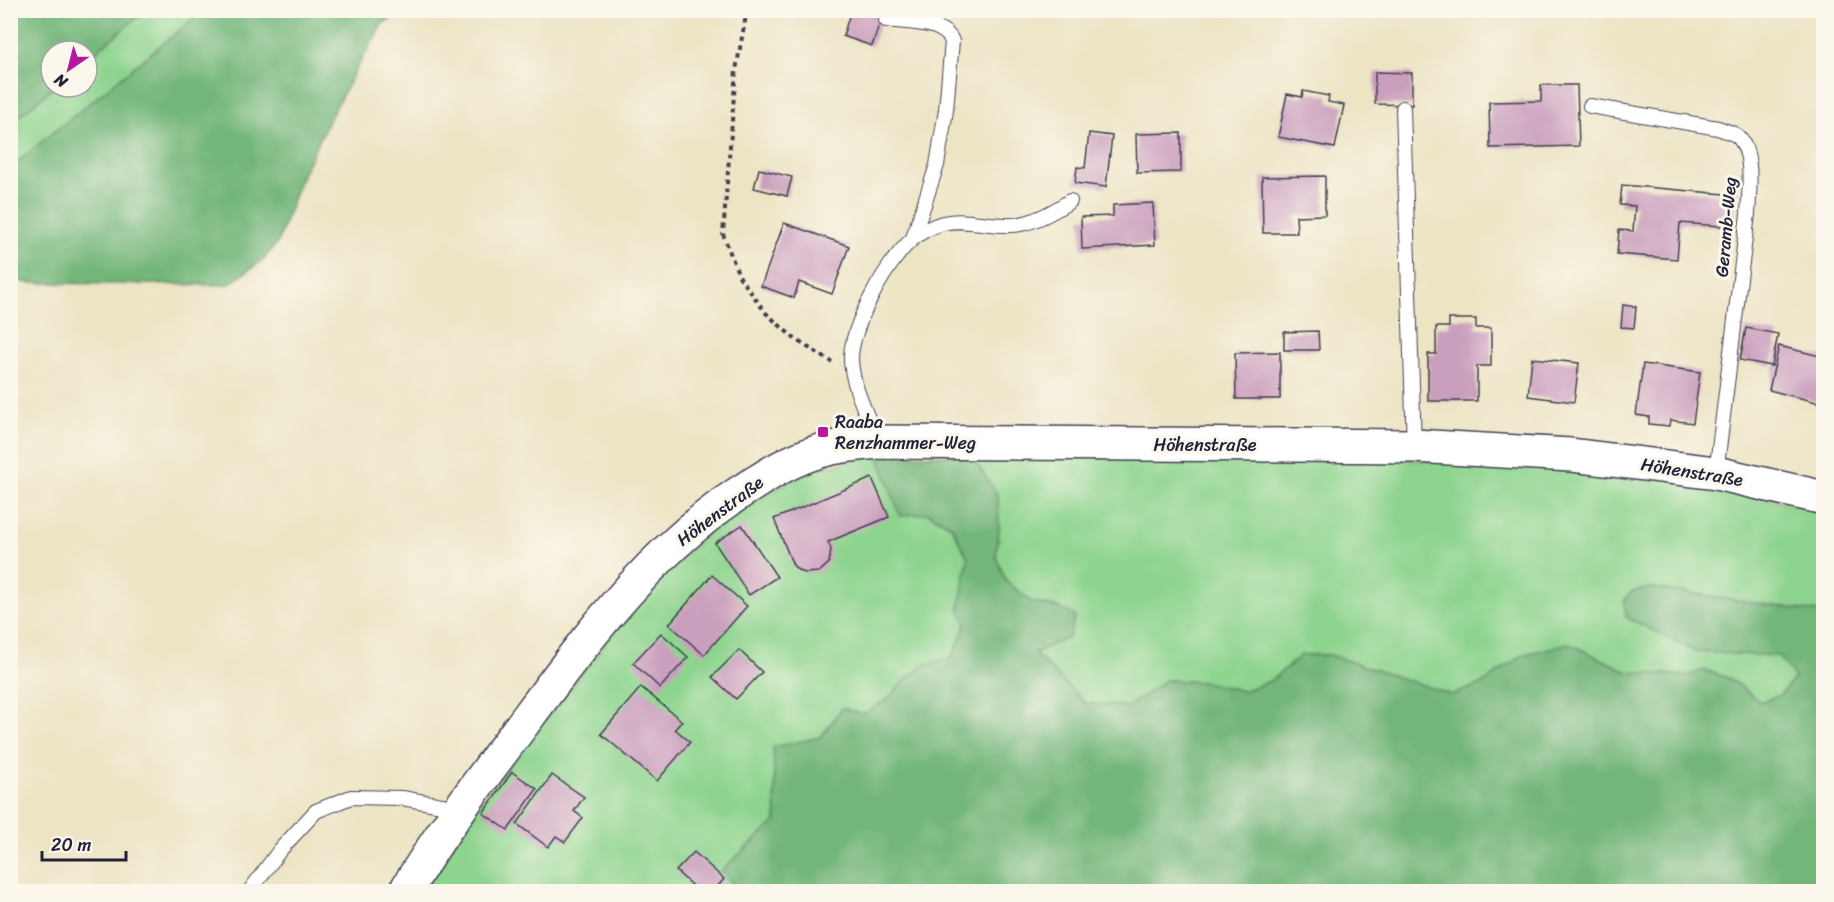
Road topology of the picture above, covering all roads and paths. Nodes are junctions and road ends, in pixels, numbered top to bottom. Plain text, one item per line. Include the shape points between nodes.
1 (747, 10) edge
2 (886, 20) dead end
3 (1590, 106) dead end
4 (1403, 108) dead end
5 (1070, 201) dead end
6 (912, 238) junction
7 (853, 376) junction
8 (878, 442) junction
9 (1414, 446) junction
10 (1716, 473) junction
11 (1824, 498) edge
12 (459, 808) junction
13 (249, 891) edge
14 (405, 891) edge

1 - 7 path via 736,70 723,234 739,276 766,313 796,340
2 - 6 lane via 934,27 943,30 952,41 937,165
3 - 10 lane, Geramb-Weg via 1718,128 1736,135 1747,149 1748,214
4 - 9 lane
5 - 6 lane via 1023,224 957,221 927,228
6 - 7 lane via 874,289 852,340
7 - 8 lane
8 - 9 street, Höhenstraße
8 - 12 street, Höhenstraße via 849,444 801,458 739,492 686,533 577,651
9 - 10 street, Höhenstraße via 1571,455
10 - 11 street, Höhenstraße
12 - 13 lane via 402,798 351,796 316,811
12 - 14 street, Höhenstraße

